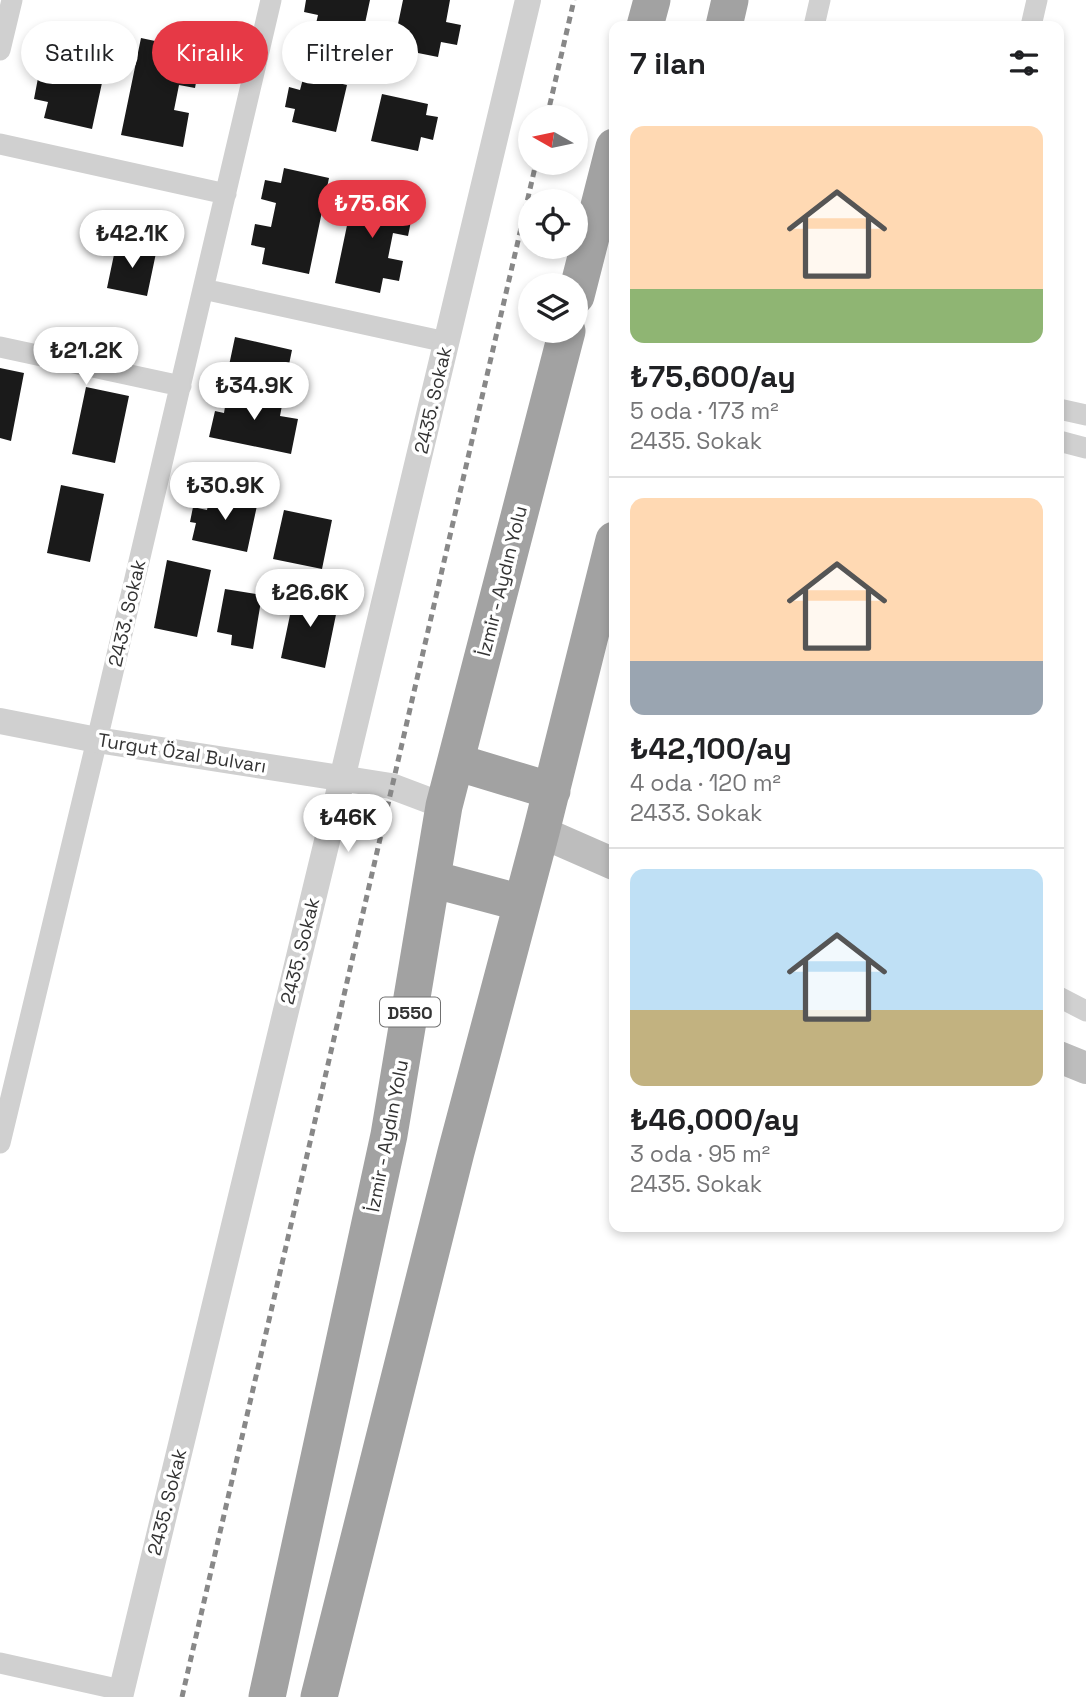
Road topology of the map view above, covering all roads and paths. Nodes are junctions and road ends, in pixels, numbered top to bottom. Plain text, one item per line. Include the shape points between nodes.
1 (12, 0) edge
2 (271, 0) edge
3 (528, 0) edge
4 (652, 0) edge
5 (730, 0) edge
6 (820, 0) edge
7 (1037, 0) edge
8 (646, 21) edge
9 (725, 21) edge
10 (815, 21) edge
11 (1032, 21) edge
12 (0, 50) edge
13 (0, 144) edge
14 (609, 167) edge
15 (226, 194) junction
16 (582, 273) edge
17 (203, 289) junction
18 (446, 342) junction
19 (564, 343) edge
20 (0, 347) edge
21 (181, 386) junction
22 (1064, 410) edge
23 (1086, 415) edge
24 (1064, 442) edge
25 (1086, 448) edge
26 (609, 560) edge
27 (0, 721) edge
28 (97, 740) junction
29 (456, 761) junction
30 (342, 779) junction
31 (552, 791) junction
32 (444, 806) junction
33 (541, 832) junction
34 (609, 862) edge
35 (432, 879) junction
36 (522, 903) junction
37 (1064, 1000) edge
38 (1086, 1011) edge
39 (1064, 1059) edge
40 (1086, 1068) edge
41 (0, 1143) edge
42 (0, 1663) edge
43 (120, 1694) edge
44 (267, 1697) edge
45 (319, 1697) edge

1 - 12 street
2 - 15 street, 2433. Sokak
3 - 18 street, 2435. Sokak
4 - 8 highway
5 - 9 highway
6 - 10 street
7 - 11 street
13 - 15 street
14 - 16 highway
15 - 17 street, 2433. Sokak
17 - 18 street
17 - 21 street, 2433. Sokak
18 - 30 street, 2435. Sokak
19 - 29 highway, İzmir - Aydın Yolu / D550
20 - 21 street
21 - 28 street, 2433. Sokak
22 - 23 street
24 - 25 street
26 - 31 highway
27 - 28 street, Turgut Özal Bulvarı
28 - 30 street, Turgut Özal Bulvarı
28 - 41 street, 2433. Sokak
29 - 31 highway
29 - 32 highway, İzmir - Aydın Yolu / D550
30 - 32 street, Turgut Özal Bulvarı via 391,786
30 - 43 street, 2435. Sokak
31 - 33 highway
32 - 35 highway, İzmir - Aydın Yolu / D550
33 - 34 main road
33 - 36 highway
35 - 36 highway
35 - 44 highway, İzmir - Aydın Yolu / D550 via 389,1135
36 - 45 highway
37 - 38 street
39 - 40 main road
42 - 43 street

